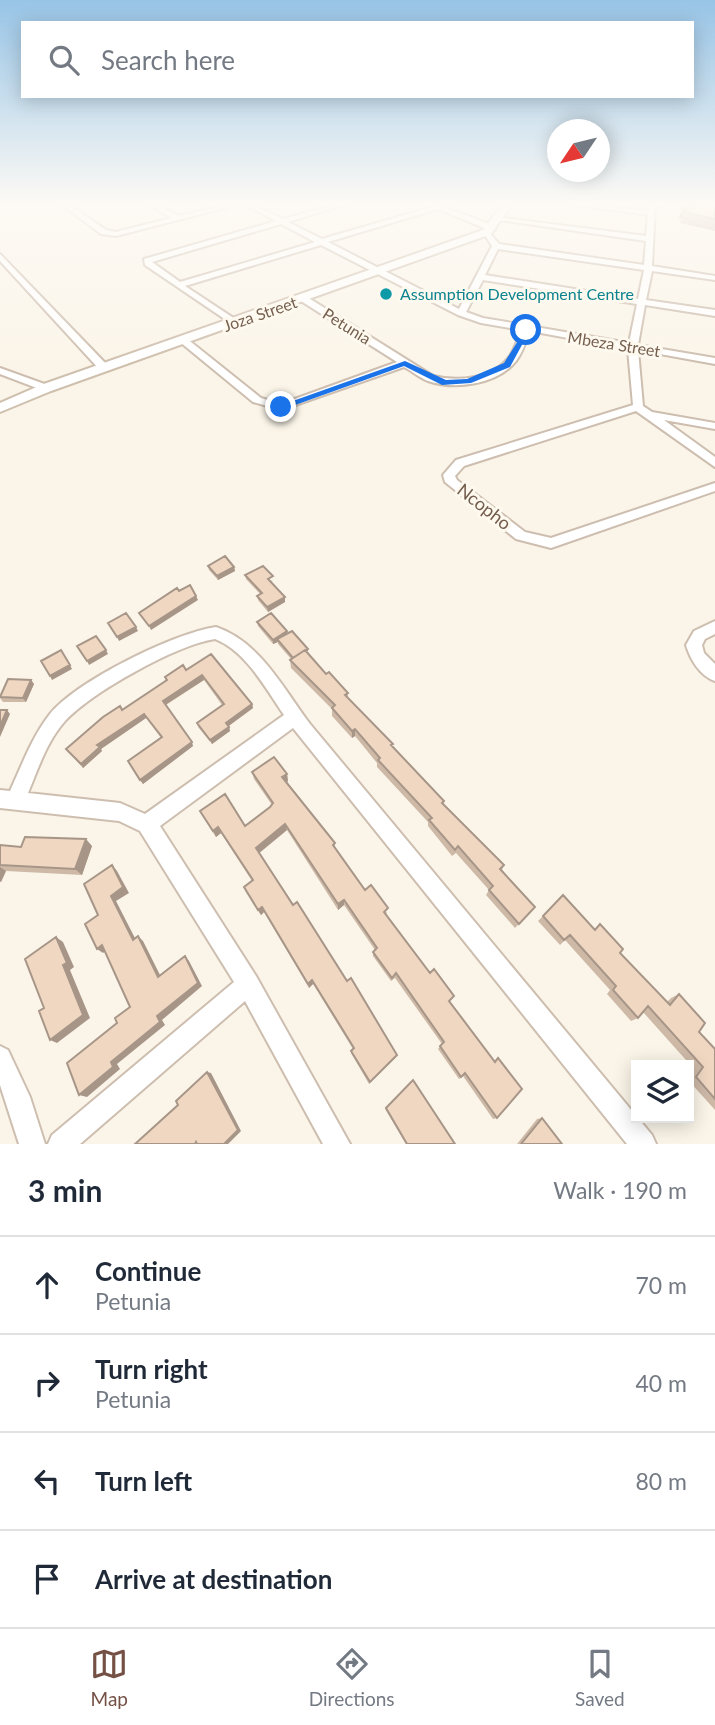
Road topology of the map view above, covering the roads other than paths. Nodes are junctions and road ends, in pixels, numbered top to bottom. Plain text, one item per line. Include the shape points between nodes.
1 (1, 257) edge
2 (159, 257) edge
3 (272, 257) edge
4 (354, 257) edge
5 (415, 257) edge
6 (490, 257) edge
7 (568, 257) edge
8 (649, 257) edge
9 (648, 270) junction
10 (381, 271) junction
11 (481, 277) junction
12 (715, 278) edge
13 (179, 285) junction
14 (304, 299) junction
15 (641, 301) junction
16 (461, 313) junction
17 (715, 313) edge
18 (235, 323) junction
19 (526, 330) junction
20 (183, 340) junction
21 (633, 347) junction
22 (715, 361) edge
23 (405, 363) junction
24 (104, 368) junction
25 (0, 371) edge
26 (46, 388) junction
27 (0, 408) edge
28 (643, 411) junction
29 (715, 426) edge
30 (715, 463) edge
31 (715, 487) edge
32 (715, 627) edge
33 (715, 674) edge
34 (295, 717) junction
35 (8, 800) edge
36 (147, 824) junction
37 (248, 984) junction
38 (0, 1058) edge
39 (32, 1144) edge
40 (61, 1144) edge
41 (337, 1144) edge
42 (643, 1144) edge

1 - 24 street
2 - 13 street via 147,261
3 - 13 street
4 - 10 street, Mbeza Street
5 - 10 street, Joza Street
6 - 11 street
7 - 9 street
8 - 9 street
9 - 12 street
9 - 15 street
10 - 14 street, Joza Street
10 - 16 street, Mbeza Street
11 - 15 street
11 - 16 street
13 - 18 street
14 - 18 street, Joza Street
14 - 23 street, Petunia
15 - 17 street
15 - 21 street
16 - 19 street, Mbeza Street
18 - 20 street, Joza Street
19 - 21 street, Mbeza Street
19 - 23 street, Petunia via 507,365 468,381 445,383
20 - 23 street via 268,406 316,397
20 - 24 street, Joza Street
21 - 22 street, Mbeza Street
21 - 28 street
24 - 26 street, Joza Street
25 - 26 street
26 - 27 street, Joza Street
28 - 29 street
28 - 30 street
28 - 31 street, Ncopho via 460,463 449,475 451,482 521,536 551,543
32 - 33 street via 699,635 694,645 697,656
34 - 35 street via 239,644 218,634 185,639 60,714
34 - 36 street
34 - 42 street
35 - 36 street via 120,812
36 - 37 street
37 - 40 street
37 - 41 street
38 - 39 street

